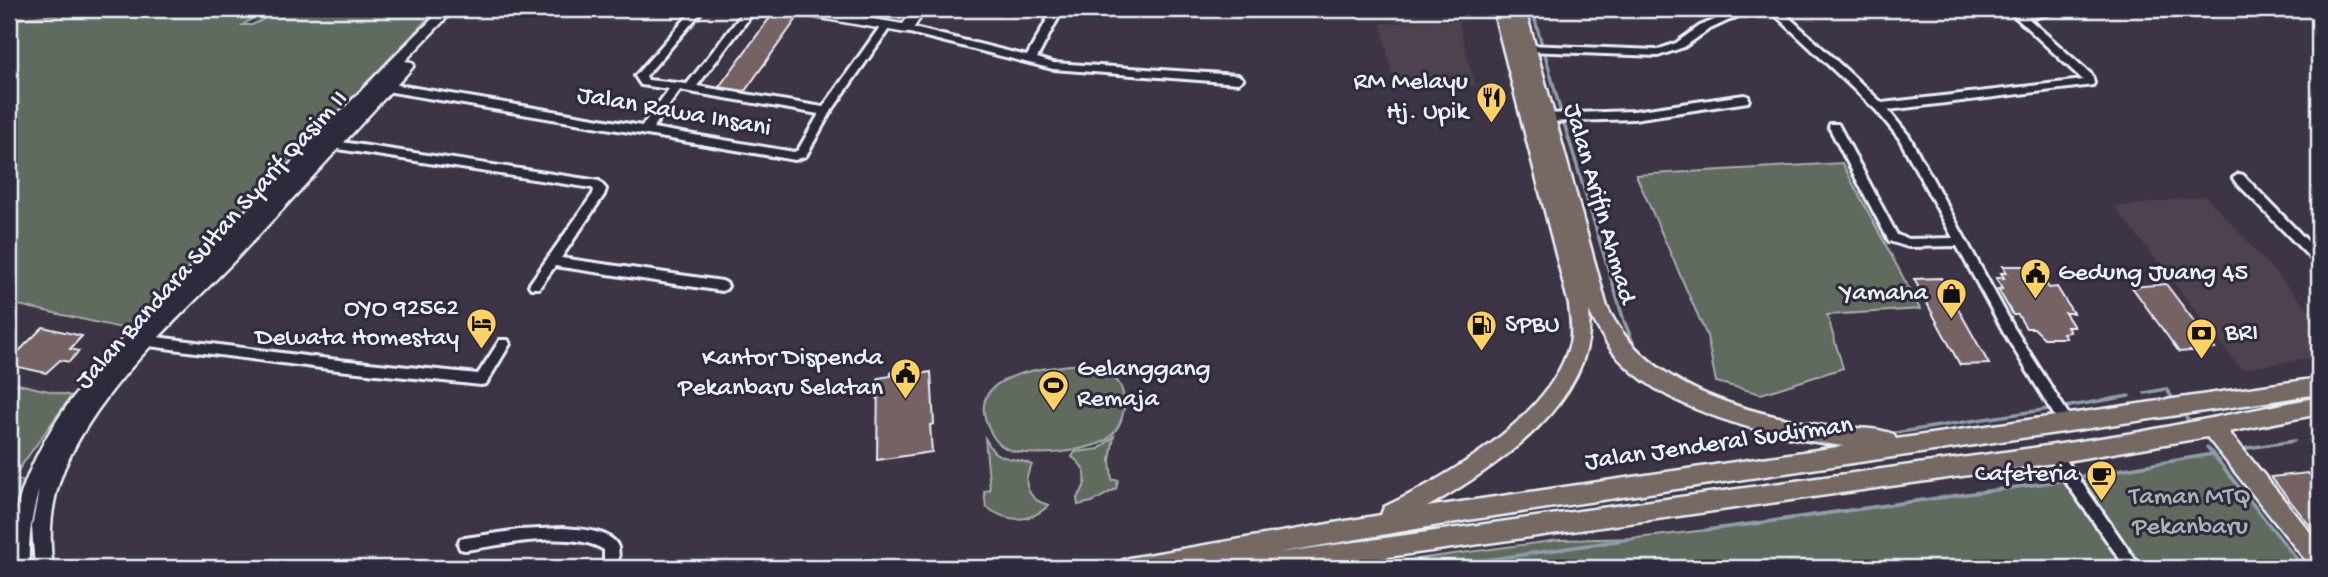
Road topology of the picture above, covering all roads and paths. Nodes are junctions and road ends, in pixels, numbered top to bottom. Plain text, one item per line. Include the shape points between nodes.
1 (699, 9) edge
2 (751, 9) edge
3 (792, 9) edge
4 (920, 9) edge
5 (1058, 9) edge
6 (1501, 9) edge
7 (1517, 9) edge
8 (1748, 9) edge
9 (1774, 9) edge
10 (2012, 9) edge
11 (2056, 9) edge
12 (809, 10) edge
13 (451, 11) edge
14 (836, 13) edge
15 (2022, 17) junction
16 (886, 26) junction
17 (906, 29) junction
18 (1527, 48) junction
19 (1031, 59) junction
20 (1238, 79) dead end
21 (677, 86) junction
22 (386, 87) junction
23 (690, 88) junction
24 (1744, 99) dead end
25 (1880, 107) junction
26 (826, 111) junction
27 (1545, 118) junction
28 (1834, 127) dead end
29 (645, 131) junction
30 (335, 145) junction
31 (2239, 177) dead end
32 (1959, 242) junction
33 (2319, 260) edge
34 (552, 261) junction
35 (208, 269) junction
36 (535, 285) dead end
37 (722, 286) dead end
38 (149, 341) junction
39 (504, 344) dead end
40 (2319, 386) edge
41 (2319, 406) edge
42 (2067, 424) junction
43 (2211, 426) junction
44 (1957, 440) junction
45 (2054, 454) junction
46 (1665, 481) junction
47 (1627, 487) junction
48 (1675, 505) junction
49 (1638, 511) junction
50 (1365, 526) junction
51 (465, 544) dead end
52 (2319, 560) edge
53 (20, 568) edge
54 (44, 568) edge
55 (611, 568) edge
56 (1129, 568) edge
57 (1242, 568) edge
58 (2134, 568) edge

1 - 21 street via 640,76 645,83
2 - 23 street
3 - 12 street
4 - 17 street
5 - 19 street
6 - 50 main road, Jalan Arifin Ahmad via 1579,305 1578,351 1561,386 1528,423 1422,501
7 - 18 main road, Jalan Arifin Ahmad
8 - 18 street via 1658,53
9 - 25 street
10 - 15 street
11 - 15 street
12 - 14 street
13 - 22 street, Jalan Bandara Sultan Syarif Qasim II
13 - 35 street, Jalan Bandara Sultan Syarif Qasim II
14 - 16 street
15 - 25 street via 2088,77 2089,83
16 - 17 street
16 - 26 street, Jalan Rawa Insani
17 - 19 street
18 - 27 main road, Jalan Arifin Ahmad
19 - 20 street via 1069,68
21 - 23 street
21 - 29 street
22 - 29 street, Jalan Rawa Insani
22 - 30 street, Jalan Bandara Sultan Syarif Qasim II
23 - 26 street
24 - 27 street via 1634,115
25 - 32 street via 1911,149
26 - 29 street, Jalan Rawa Insani via 802,153 795,156
27 - 44 main road, Jalan Arifin Ahmad via 1597,307 1616,341 1643,369 1702,402 1820,433 1877,440
28 - 32 street via 1893,238 1909,243
30 - 34 street via 595,184 600,189 598,195
30 - 35 street, Jalan Bandara Sultan Syarif Qasim II
31 - 33 street
32 - 42 street
34 - 36 street
34 - 37 street
35 - 38 street, Jalan Bandara Sultan Syarif Qasim II
35 - 53 street, Jalan Bandara Sultan Syarif Qasim II via 95,380 61,427 36,474 20,522
38 - 39 street via 481,380
38 - 54 street, Jalan Bandara Sultan Syarif Qasim II via 89,413 54,472 43,515
40 - 42 main road, Jalan Jenderal Sudirman
41 - 43 main road, Jalan Jenderal Sudirman
42 - 44 main road, Jalan Jenderal Sudirman
43 - 45 main road, Jalan Jenderal Sudirman
43 - 52 main road
44 - 46 main road, Jalan Jenderal Sudirman
45 - 48 main road, Jalan Jenderal Sudirman
45 - 58 street
46 - 47 main road, Jalan Jenderal Sudirman
46 - 48 main road
47 - 49 main road
47 - 50 main road, Jalan Jenderal Sudirman
48 - 49 main road, Jalan Jenderal Sudirman
49 - 57 main road, Jalan Jenderal Sudirman
50 - 56 main road, Jalan Jenderal Sudirman
51 - 55 street via 543,534 600,540 611,547

